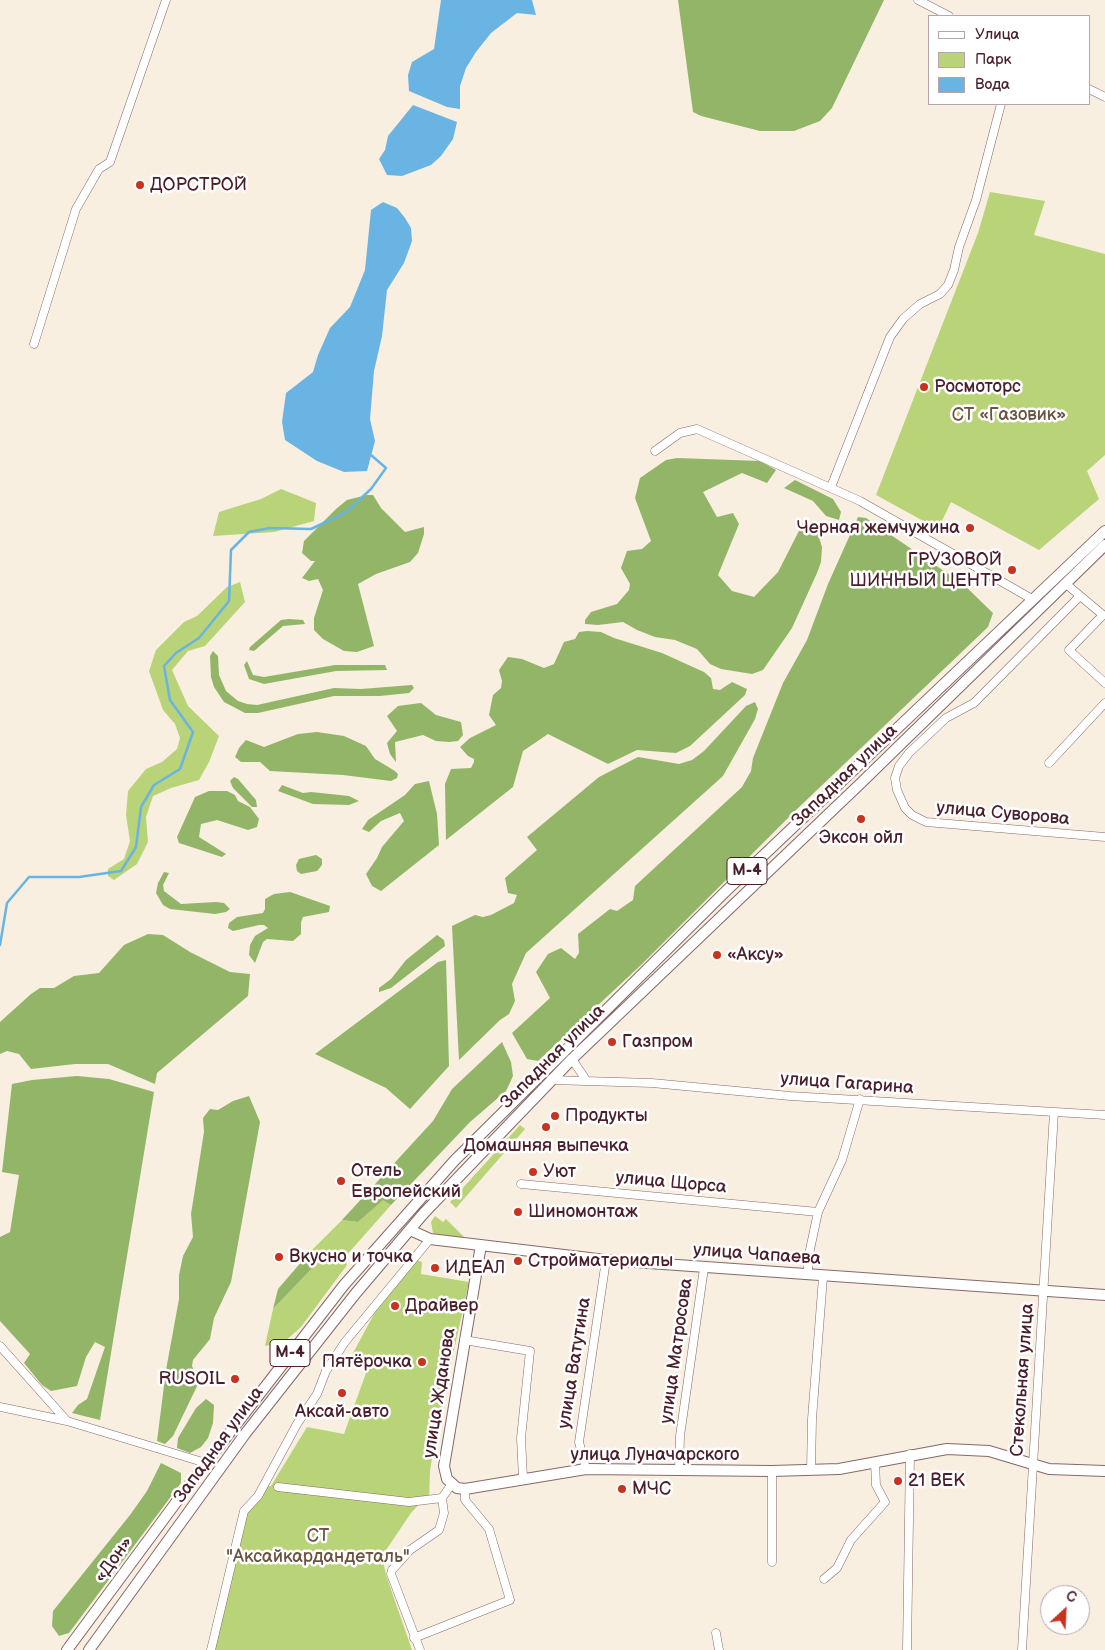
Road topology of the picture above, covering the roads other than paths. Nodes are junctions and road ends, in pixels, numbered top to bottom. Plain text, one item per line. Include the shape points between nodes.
1 (166, 0) edge
2 (918, 0) edge
3 (947, 15) edge
4 (1090, 89) edge
5 (1105, 97) edge
6 (1001, 105) edge
7 (34, 344) dead end
8 (655, 451) dead end
9 (831, 487) junction
10 (1105, 531) edge
11 (1105, 546) edge
12 (1066, 584) junction
13 (1080, 596) junction
14 (1032, 599) junction
15 (1105, 683) edge
16 (1105, 703) edge
17 (1049, 763) dead end
18 (895, 778) joint
19 (1105, 837) edge
20 (572, 1059) junction
21 (551, 1080) junction
22 (586, 1080) junction
23 (860, 1100) junction
24 (1054, 1112) junction
25 (1105, 1115) edge
26 (521, 1184) dead end
27 (818, 1212) junction
28 (410, 1230) junction
29 (430, 1239) junction
30 (481, 1245) junction
31 (606, 1260) junction
32 (704, 1268) junction
33 (808, 1275) junction
34 (823, 1276) junction
35 (1043, 1290) junction
36 (1105, 1295) edge
37 (464, 1340) junction
38 (0, 1346) edge
39 (0, 1407) edge
40 (67, 1421) junction
41 (910, 1454) junction
42 (875, 1462) junction
43 (206, 1463) junction
44 (1032, 1464) junction
45 (586, 1469) junction
46 (679, 1469) junction
47 (811, 1470) junction
48 (772, 1471) junction
49 (1105, 1471) edge
50 (523, 1478) junction
51 (451, 1485) junction
52 (278, 1487) dead end
53 (465, 1489) junction
54 (186, 1490) joint
55 (442, 1498) junction
56 (772, 1562) dead end
57 (824, 1579) dead end
58 (716, 1633) dead end
59 (414, 1638) junction
60 (68, 1650) edge
61 (89, 1650) edge
62 (211, 1650) edge
63 (420, 1650) edge
64 (719, 1650) edge
65 (908, 1650) edge
66 (1022, 1650) edge

1 - 7 street via 110,162 99,169 76,209
2 - 3 street
4 - 5 street
6 - 9 street via 976,200 948,285 903,319 890,337
8 - 9 street via 680,433 697,429
9 - 14 street
10 - 14 main road, Западная улица / М-4
11 - 12 main road, Западная улица / М-4
12 - 13 street
12 - 20 main road, Западная улица / М-4
13 - 15 street via 1103,615 1069,650
13 - 18 street, Западная улица via 974,703 946,718 910,753 899,766
14 - 43 main road, Западная улица / М-4 via 727,890 455,1160 344,1285
16 - 17 street
18 - 19 street, улица Суворова via 905,808 926,822
20 - 21 main road, Западная улица / М-4
20 - 22 street
21 - 22 street, улица Гагарина
21 - 28 main road, Западная улица / М-4
22 - 23 street, улица Гагарина
23 - 24 street, улица Гагарина
23 - 27 street via 842,1160
24 - 25 street, улица Гагарина
24 - 35 street, Стекольная улица
26 - 27 street, улица Щорса
27 - 33 street via 808,1259
28 - 29 main road, улица Чапаева
28 - 61 main road, Западная улица / М-4 via 245,1434
29 - 30 main road, улица Чапаева
29 - 62 street via 326,1371 318,1394 258,1496 244,1511
30 - 31 main road, улица Чапаева
30 - 37 main road, улица Жданова
31 - 32 main road, улица Чапаева
31 - 45 street, улица Ватутина via 579,1442
32 - 33 main road, улица Чапаева
32 - 46 street, улица Матросова via 680,1436
33 - 34 main road, улица Чапаева
34 - 35 main road, улица Чапаева
34 - 47 street
35 - 36 main road, улица Чапаева
35 - 44 street, Стекольная улица
37 - 50 street via 530,1351 521,1438
37 - 51 main road, улица Жданова via 444,1466
38 - 40 street
39 - 40 street
40 - 43 street
41 - 42 main road, улица Луначарского
41 - 44 main road, улица Луначарского via 947,1449 989,1451
41 - 65 street
42 - 47 main road, улица Луначарского
42 - 57 street via 876,1485 884,1502 851,1540 836,1568
43 - 54 main road, Западная улица / М-4
44 - 49 main road, улица Луначарского
44 - 66 street, Стекольная улица
45 - 46 main road, улица Луначарского
45 - 50 main road, улица Луначарского
46 - 48 main road, улица Луначарского
47 - 48 main road, улица Луначарского
48 - 56 street
50 - 53 main road, улица Луначарского
51 - 53 main road, улица Луначарского
51 - 55 street
52 - 55 street via 409,1502
53 - 59 street via 466,1500 489,1530 510,1600
54 - 60 main road, «Дон» / М-4
55 - 59 street via 444,1513 439,1530 410,1550 391,1574
58 - 64 street
59 - 63 street

